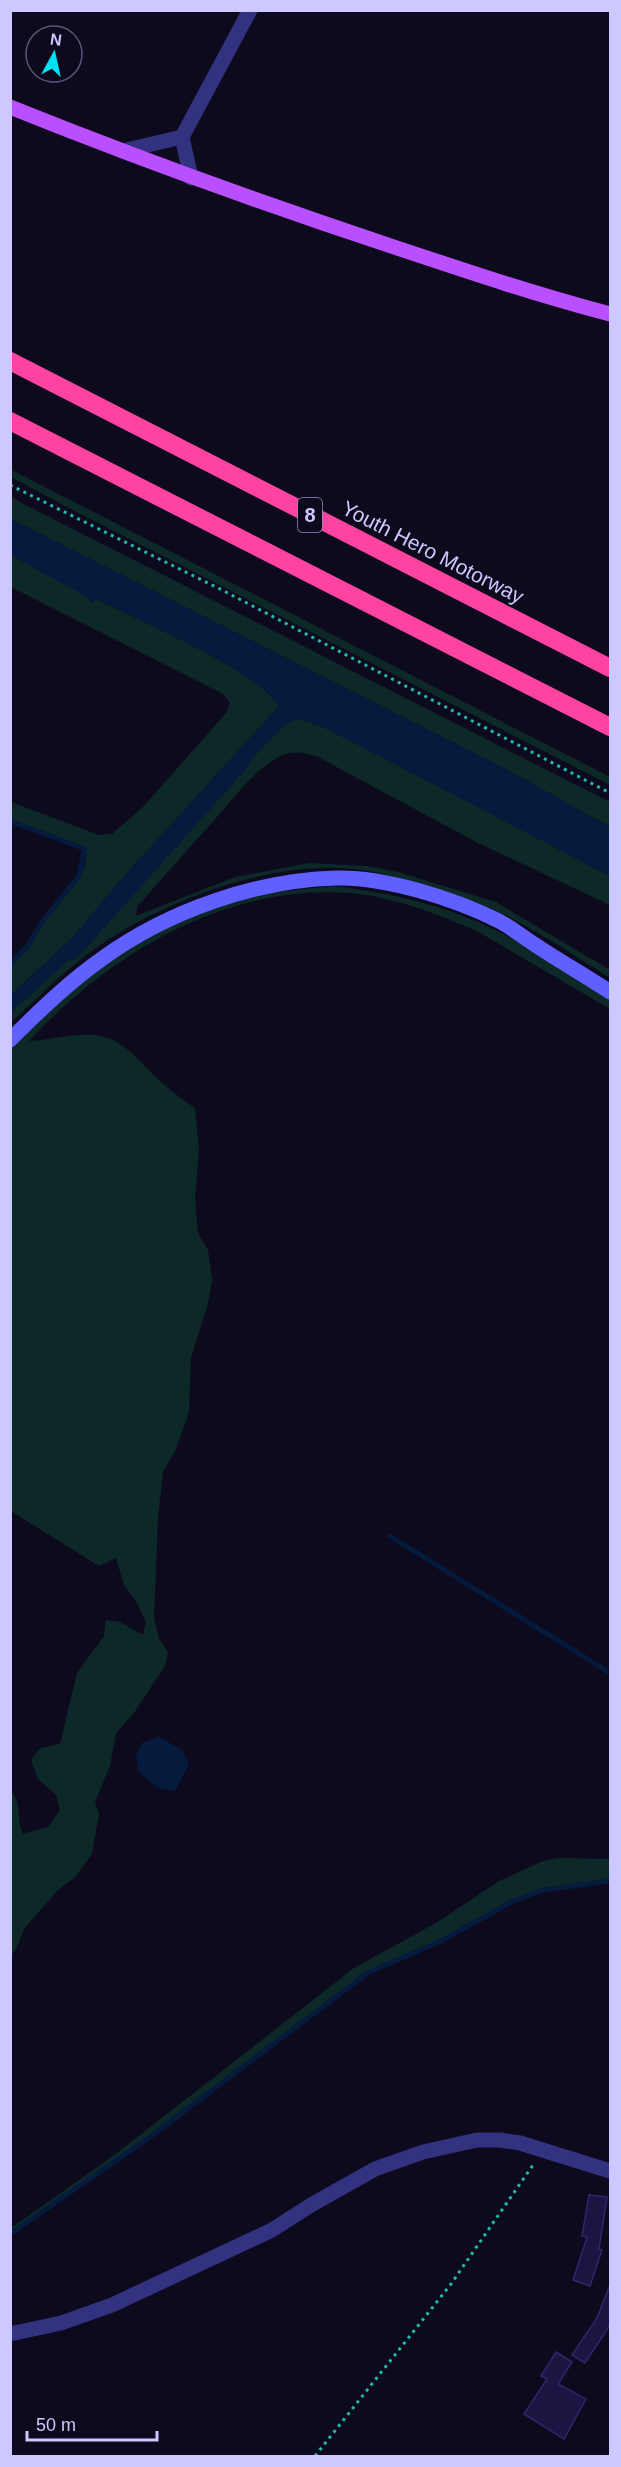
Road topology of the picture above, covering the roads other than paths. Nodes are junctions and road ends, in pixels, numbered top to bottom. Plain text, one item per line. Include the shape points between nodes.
1 (250, 10) edge
2 (10, 106) edge
3 (182, 137) junction
4 (122, 151) junction
5 (191, 178) junction
6 (610, 314) edge
7 (10, 361) edge
8 (10, 421) edge
9 (610, 668) edge
10 (610, 727) edge
11 (610, 992) edge
12 (10, 1040) edge
13 (610, 2171) edge
14 (10, 2334) edge

1 - 3 street
2 - 4 main road
3 - 4 street
3 - 5 street
4 - 5 main road
5 - 6 main road via 510,286
7 - 9 highway, Youth Hero Motorway / 8
8 - 10 highway
11 - 12 street via 500,921 410,890 338,878 266,887 199,907 134,938 78,977
13 - 14 street via 500,2140 477,2140 423,2152 375,2169 272,2230 112,2305 61,2323

